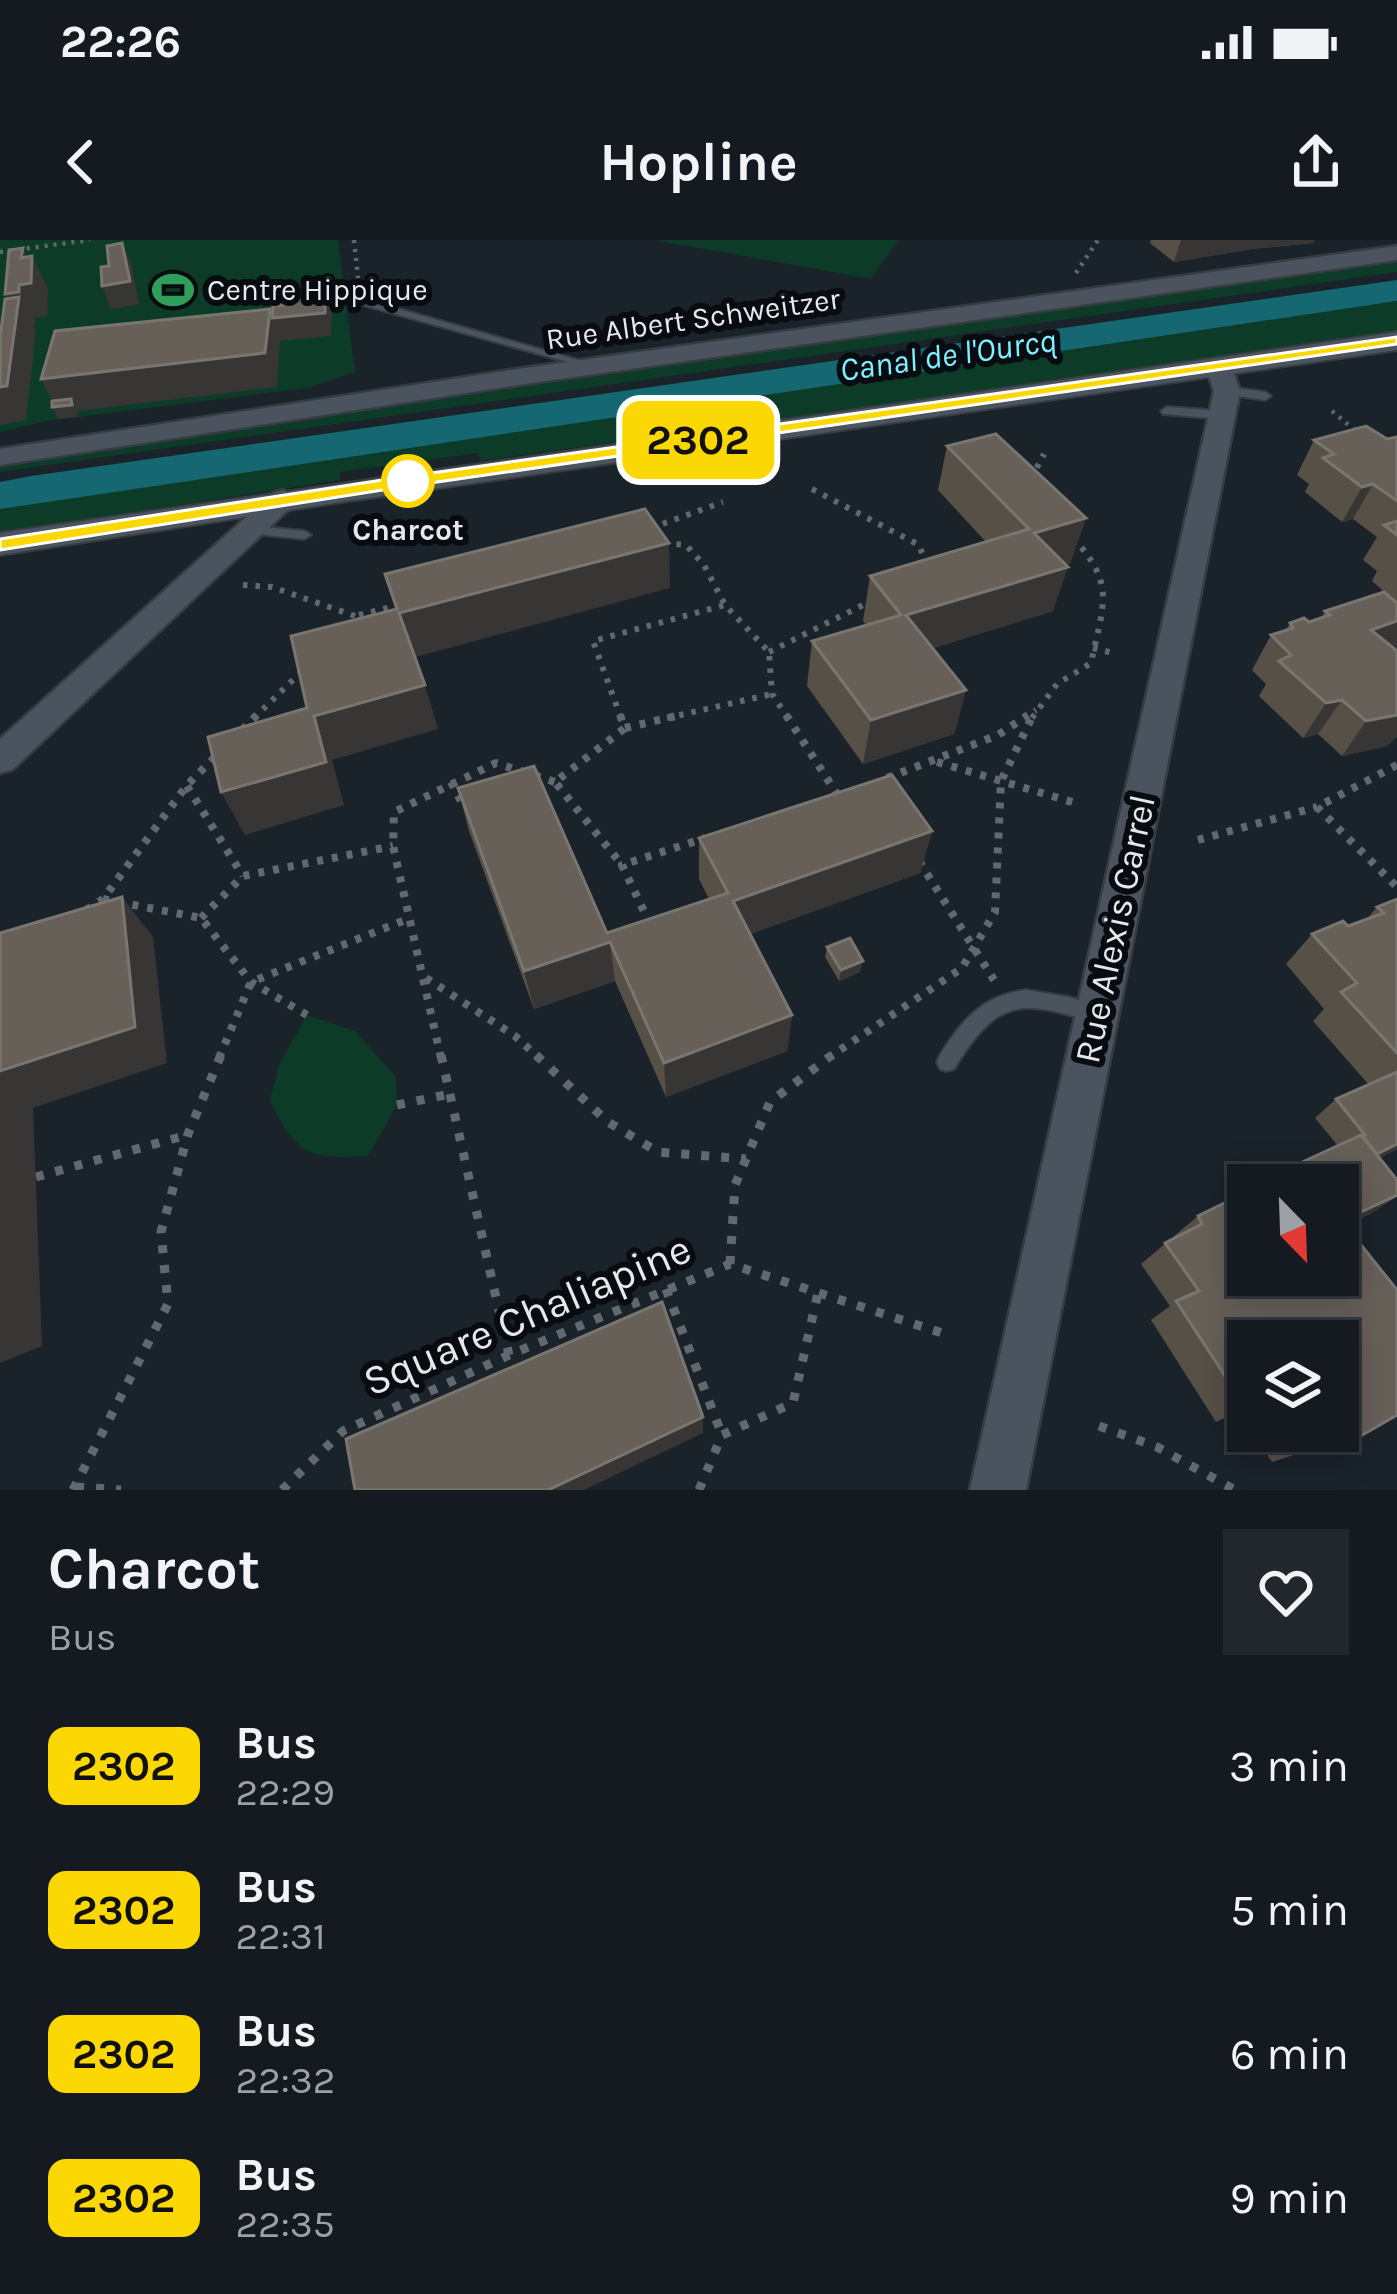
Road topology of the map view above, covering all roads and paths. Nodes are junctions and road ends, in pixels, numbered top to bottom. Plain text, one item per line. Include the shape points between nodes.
1 (90, 240) edge
2 (1350, 240) edge
3 (0, 253) edge
4 (1388, 255) edge
5 (314, 288) edge
6 (1397, 341) edge
7 (593, 366) junction
8 (1223, 391) junction
9 (1265, 396) dead end
10 (1167, 411) dead end
11 (1332, 411) dead end
12 (1359, 434) edge
13 (1044, 454) dead end
14 (0, 457) edge
15 (812, 489) dead end
16 (1024, 491) edge
17 (284, 499) junction
18 (723, 502) dead end
19 (1058, 524) edge
20 (253, 530) junction
21 (637, 533) edge
22 (304, 535) dead end
23 (651, 542) edge
24 (0, 544) edge
25 (930, 575) edge
26 (243, 585) dead end
27 (890, 592) edge
28 (400, 604) edge
29 (725, 604) junction
30 (359, 615) junction
31 (344, 630) edge
32 (1093, 648) junction
33 (770, 652) junction
34 (1117, 654) dead end
35 (312, 661) edge
36 (772, 694) junction
37 (1036, 710) junction
38 (625, 728) junction
39 (0, 760) edge
40 (936, 762) junction
41 (1397, 765) edge
42 (1001, 781) junction
43 (451, 782) junction
44 (554, 782) junction
45 (871, 783) edge
46 (187, 785) junction
47 (854, 789) edge
48 (837, 794) junction
49 (816, 801) edge
50 (1078, 804) dead end
51 (1317, 807) junction
52 (467, 813) edge
53 (708, 837) edge
54 (1198, 840) dead end
55 (393, 846) junction
56 (916, 856) edge
57 (622, 866) junction
58 (243, 876) junction
59 (1397, 887) edge
60 (103, 898) junction
61 (201, 918) junction
62 (410, 918) junction
63 (69, 922) edge
64 (656, 937) edge
65 (974, 947) junction
66 (425, 978) junction
67 (251, 982) junction
68 (997, 985) dead end
69 (307, 1015) dead end
70 (1097, 1015) junction
71 (946, 1062) dead end
72 (450, 1094) junction
73 (397, 1105) dead end
74 (188, 1134) junction
75 (746, 1159) junction
76 (36, 1178) dead end
77 (730, 1264) junction
78 (666, 1289) junction
79 (818, 1293) junction
80 (942, 1333) dead end
81 (509, 1355) junction
82 (1099, 1426) dead end
83 (722, 1435) junction
84 (74, 1488) edge
85 (121, 1490) edge
86 (281, 1490) edge
87 (699, 1490) edge
88 (998, 1490) edge
89 (1235, 1490) edge

1 - 3 path
2 - 4 street
4 - 7 street, Rue Albert Schweitzer
5 - 7 lane
6 - 8 street
7 - 14 street, Rue Albert Schweitzer
8 - 9 lane
8 - 10 lane
8 - 17 street
8 - 70 street, Rue Alexis Carrel
11 - 12 path
13 - 16 path
15 - 25 path via 919,544
17 - 20 street
17 - 24 street
18 - 21 path
19 - 32 path via 1093,557 1108,586
20 - 22 lane
20 - 39 street via 139,619
23 - 29 path via 686,545
26 - 30 path via 272,586
27 - 33 path
28 - 30 path
29 - 33 path
29 - 38 path via 592,640
30 - 31 path
32 - 34 path
32 - 37 path via 1090,663
33 - 36 path
35 - 46 path
36 - 38 path
36 - 48 path
37 - 40 path
37 - 42 path
38 - 44 path
40 - 42 path
40 - 45 path
41 - 51 path
42 - 50 path
42 - 65 path via 995,912
43 - 44 path via 496,763
43 - 52 path
43 - 55 path via 394,812
44 - 57 path
46 - 58 path
46 - 60 path
47 - 48 path
48 - 49 path
51 - 54 path
51 - 59 path
53 - 57 path
55 - 58 path
55 - 62 path
56 - 65 path
57 - 64 path
58 - 61 path
60 - 61 path
60 - 63 path
61 - 67 path
62 - 66 path
62 - 67 path
65 - 68 path
65 - 75 path via 962,968 770,1102
66 - 72 path
66 - 75 path via 515,1036 608,1122 658,1153
67 - 69 path
67 - 74 path
70 - 71 lane via 1028,998 1006,1002 980,1012
70 - 88 street, Rue Alexis Carrel
72 - 73 path
72 - 81 path
74 - 76 path
74 - 84 path via 160,1232 168,1304
75 - 77 path
77 - 78 path, Square Chaliapine
77 - 79 path, Square Chaliapine
78 - 81 path, Square Chaliapine
78 - 83 path
79 - 80 path, Square Chaliapine
79 - 83 path via 793,1403
81 - 86 path, Square Chaliapine via 344,1431
82 - 89 path
83 - 87 path
84 - 85 path

